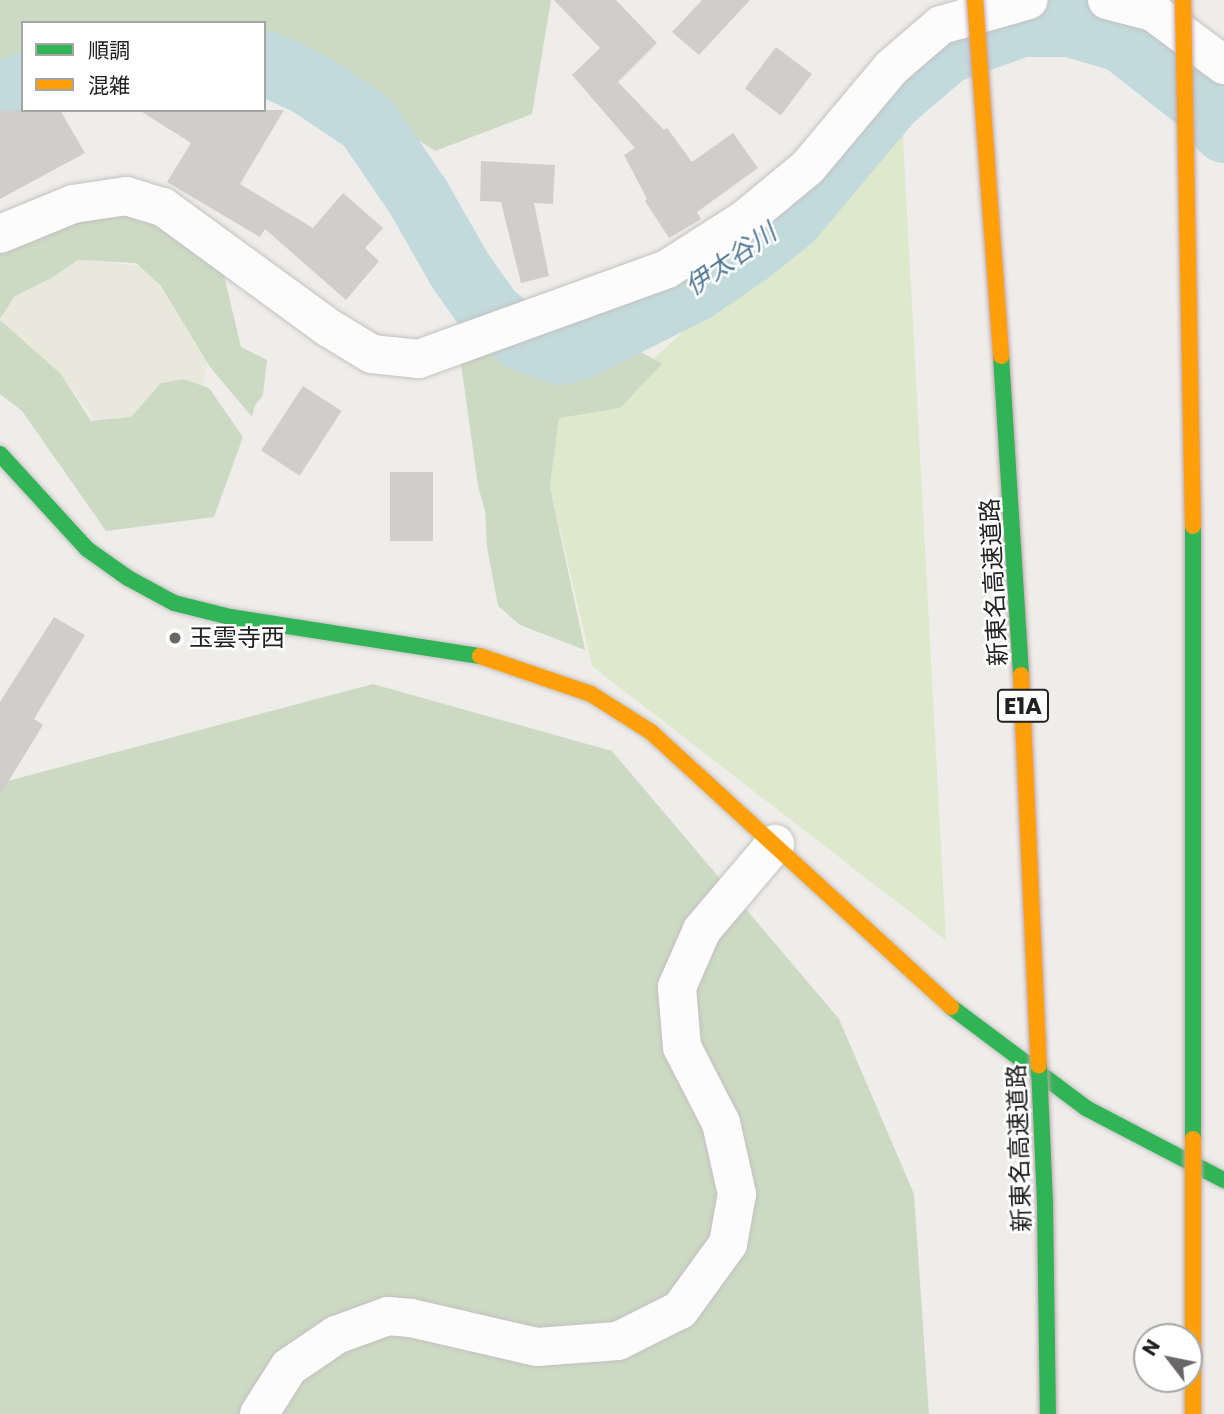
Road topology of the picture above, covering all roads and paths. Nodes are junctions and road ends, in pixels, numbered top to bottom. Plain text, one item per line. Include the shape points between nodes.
1 (975, 0) edge
2 (1029, 0) edge
3 (1107, 0) edge
4 (1183, 0) edge
5 (1224, 65) edge
6 (0, 234) edge
7 (0, 454) edge
8 (775, 844) junction
9 (1224, 1180) edge
10 (258, 1414) edge
11 (1048, 1414) edge
12 (1193, 1414) edge

1 - 11 main road, 新東名高速道路 / E1A, bridge via 1015,539 1045,1204
2 - 6 street via 941,25 891,68 808,167 744,220 667,269 419,359 372,354 163,207 126,196 73,204
3 - 5 street via 1153,12
4 - 12 main road, bridge via 1194,593
7 - 8 main road via 87,549 174,603 230,617 490,658 592,694 651,732
8 - 9 main road via 960,1015 1021,1062 1086,1108
8 - 10 street via 702,930 677,987 682,1047 721,1123 737,1194 728,1244 680,1310 618,1341 537,1347 388,1316 336,1335 289,1367

